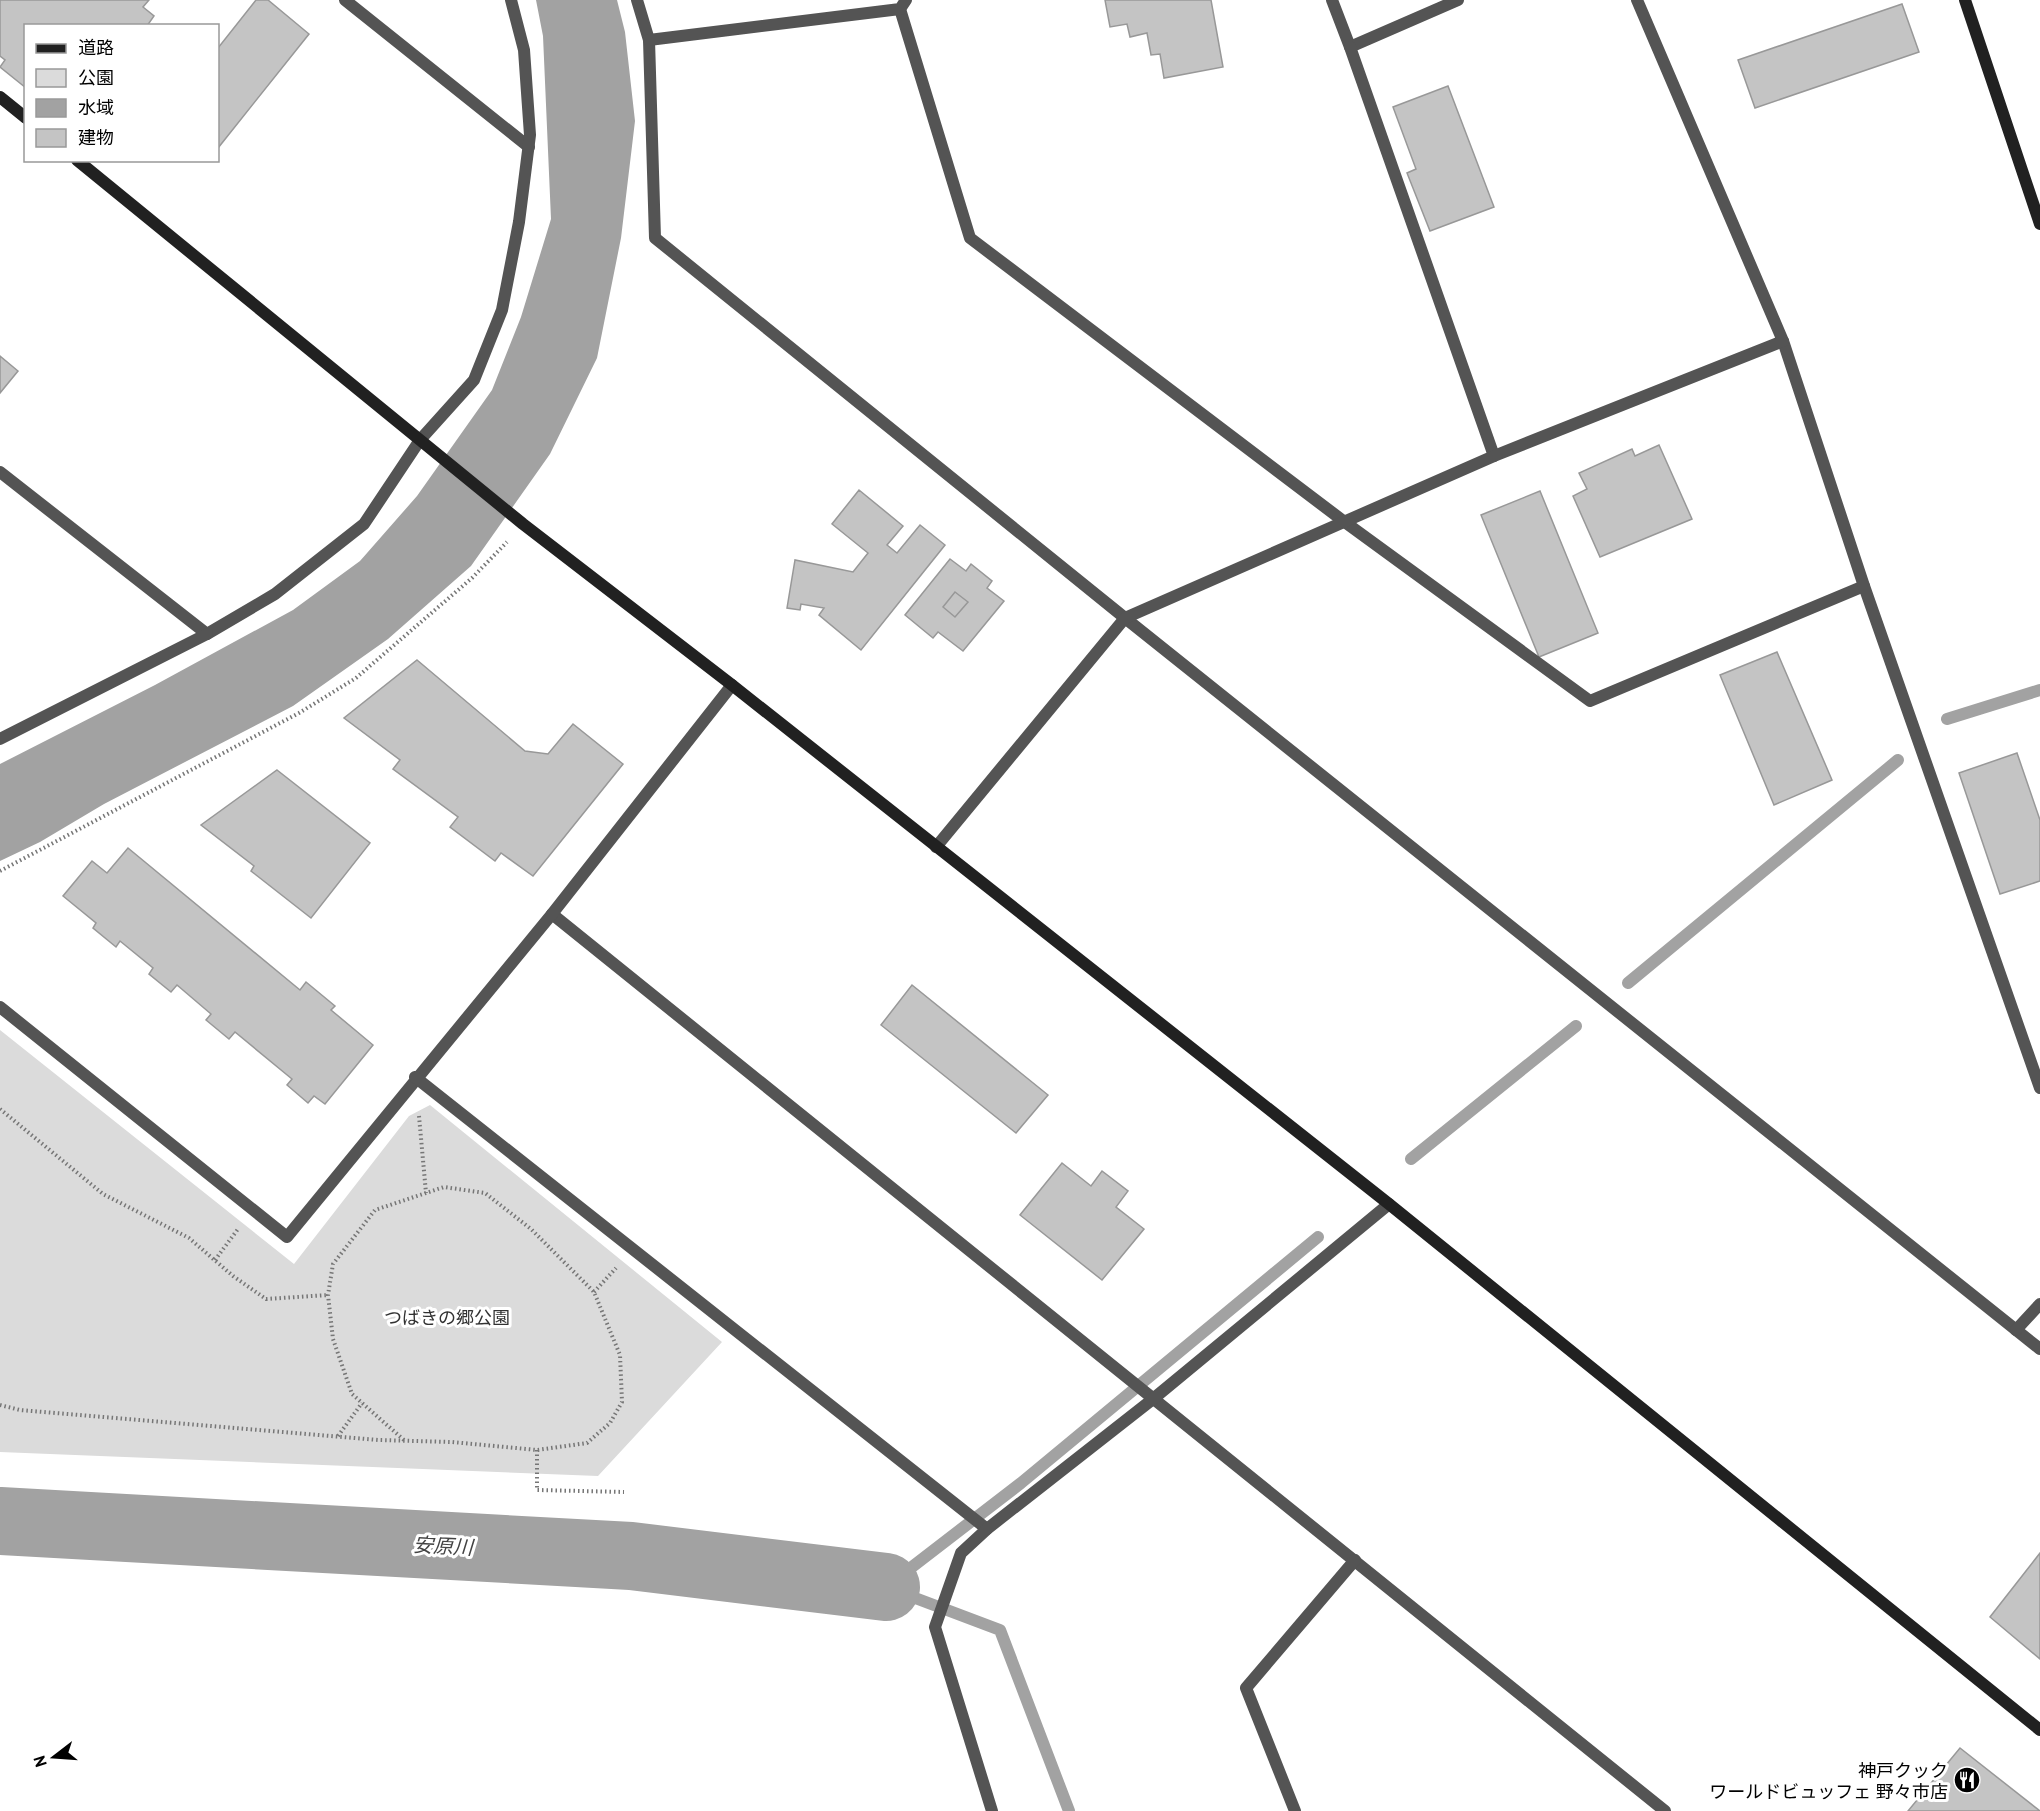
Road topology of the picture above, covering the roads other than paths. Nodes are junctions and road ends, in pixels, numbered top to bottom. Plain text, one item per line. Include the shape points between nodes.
1 (345, 0) edge
2 (511, 0) edge
3 (637, 0) edge
4 (1332, 0) edge
5 (1458, 0) edge
6 (1637, 0) edge
7 (1965, 0) edge
8 (903, 4) edge
9 (649, 40) junction
10 (1350, 48) junction
11 (0, 97) edge
12 (24, 116) edge
13 (529, 147) junction
14 (79, 162) edge
15 (2040, 224) edge
16 (1783, 341) junction
17 (420, 441) junction
18 (1494, 456) junction
19 (0, 472) edge
20 (1342, 520) junction
21 (1864, 586) junction
22 (1125, 618) junction
23 (207, 634) junction
24 (732, 685) junction
25 (0, 739) edge
26 (936, 847) junction
27 (552, 914) junction
28 (0, 1007) edge
29 (415, 1077) junction
30 (2040, 1088) edge
31 (1389, 1204) junction
32 (2040, 1304) edge
33 (2016, 1330) junction
34 (2040, 1349) edge
35 (1149, 1396) junction
36 (983, 1527) junction
37 (1355, 1560) junction
38 (2040, 1730) edge
39 (992, 1811) edge
40 (1295, 1811) edge
41 (1665, 1811) edge

1 - 13 street
2 - 13 street via 524,50
3 - 9 street
4 - 10 street
5 - 10 street
6 - 16 street
7 - 15 street
8 - 9 street
8 - 20 street via 970,238
9 - 22 street via 655,238
10 - 18 street
11 - 12 street
13 - 17 street via 502,310 474,380
14 - 17 street
16 - 18 street
16 - 21 street
17 - 23 street via 364,524 275,594
17 - 24 street
18 - 20 street
19 - 23 street
20 - 21 street via 1590,701
20 - 22 street
21 - 30 street
22 - 26 street
22 - 33 street
23 - 25 street
24 - 26 street
24 - 27 street
26 - 31 street
27 - 29 street
27 - 35 street
28 - 29 street via 287,1237
29 - 36 street
31 - 35 street
31 - 38 street
32 - 33 street
33 - 34 street
35 - 36 street
35 - 37 street
36 - 39 street via 961,1553 935,1627
37 - 40 street via 1245,1689
37 - 41 street

